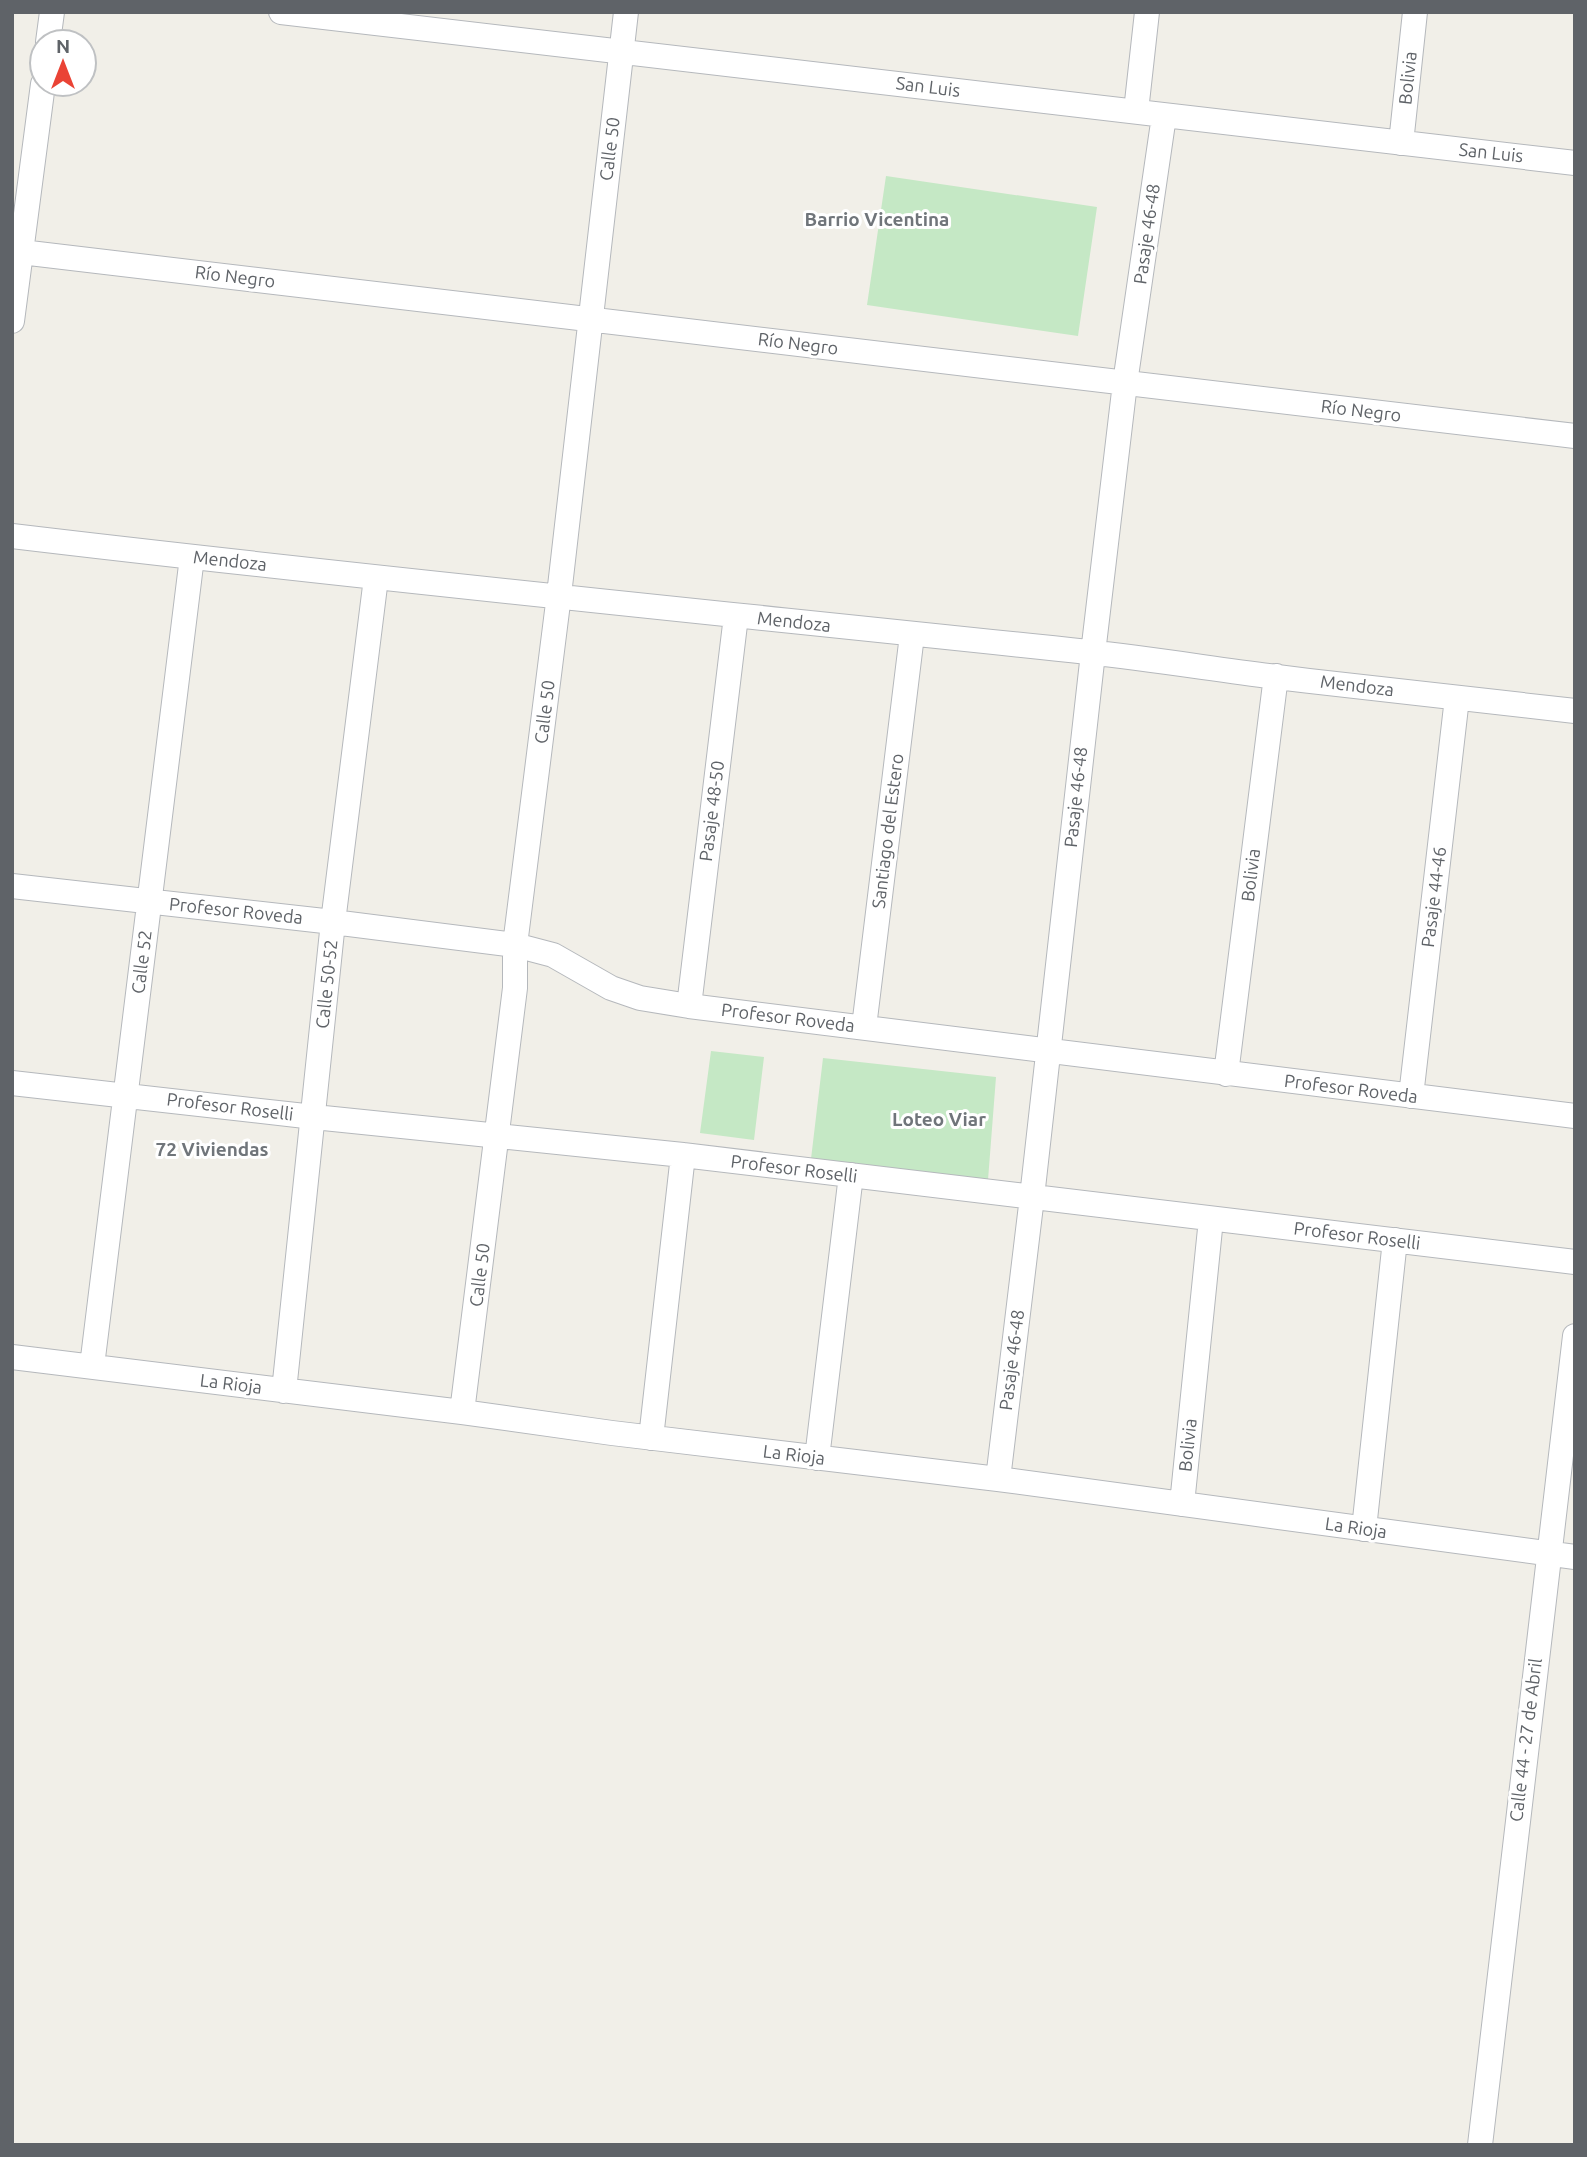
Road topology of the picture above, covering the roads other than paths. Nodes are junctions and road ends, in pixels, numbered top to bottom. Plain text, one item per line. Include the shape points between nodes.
1 (281, 12) edge
2 (626, 12) edge
3 (1147, 12) edge
4 (1415, 12) edge
5 (621, 52) junction
6 (41, 98) edge
7 (1136, 111) junction
8 (1164, 116) junction
9 (1401, 143) junction
10 (1575, 163) edge
11 (21, 252) junction
12 (14, 281) edge
13 (590, 319) junction
14 (12, 321) edge
15 (1125, 383) junction
16 (1575, 436) edge
17 (12, 537) edge
18 (192, 557) junction
19 (376, 578) junction
20 (559, 595) junction
21 (736, 616) junction
22 (912, 635) junction
23 (1093, 653) junction
24 (1276, 677) junction
25 (1457, 698) junction
26 (1575, 712) edge
27 (12, 886) edge
28 (150, 902) junction
29 (333, 922) junction
30 (515, 945) junction
31 (689, 1006) junction
32 (864, 1027) junction
33 (1047, 1052) junction
34 (1226, 1074) junction
35 (12, 1083) edge
36 (125, 1095) junction
37 (1411, 1096) junction
38 (1575, 1116) edge
39 (314, 1117) junction
40 (498, 1136) junction
41 (683, 1155) junction
42 (851, 1175) junction
43 (1032, 1197) junction
44 (1211, 1219) junction
45 (1395, 1240) junction
46 (1575, 1262) edge
47 (1575, 1336) edge
48 (12, 1357) edge
49 (92, 1366) junction
50 (284, 1391) junction
51 (463, 1412) junction
52 (1569, 1424) edge
53 (651, 1438) junction
54 (817, 1458) junction
55 (998, 1479) junction
56 (1182, 1504) junction
57 (1364, 1529) junction
58 (1548, 1554) junction
59 (1575, 1557) edge
60 (1480, 2145) edge

1 - 5 street, San Luis
2 - 5 street, Calle 50
3 - 7 street
4 - 9 street, Bolivia
5 - 7 street, San Luis
5 - 13 street, Calle 50
6 - 11 street
7 - 8 street, San Luis
8 - 9 street, San Luis
8 - 15 street, Pasaje 46-48
9 - 10 street, San Luis
11 - 12 street
11 - 13 street, Río Negro
12 - 14 street
13 - 15 street, Río Negro
13 - 20 street, Calle 50
15 - 16 street, Río Negro
15 - 23 street, Pasaje 46-48
17 - 18 street, Mendoza
18 - 19 street, Mendoza
18 - 28 street, Calle 52
19 - 20 street, Mendoza
19 - 29 street, Calle 50-52
20 - 21 street, Mendoza
20 - 30 street, Calle 50
21 - 22 street, Mendoza
21 - 31 street, Pasaje 48-50
22 - 23 street, Mendoza
22 - 32 street, Santiago del Estero
23 - 24 street, Mendoza
23 - 33 street, Pasaje 46-48
24 - 25 street, Mendoza
24 - 34 street, Bolivia
25 - 26 street, Mendoza
25 - 37 street, Pasaje 44-46
27 - 28 street, Profesor Roveda
28 - 29 street, Profesor Roveda
28 - 36 street, Calle 52
29 - 30 street, Profesor Roveda
29 - 39 street, Calle 50-52
30 - 31 street, Profesor Roveda via 553,956 611,988
30 - 40 street, Calle 50 via 515,988
31 - 32 street, Profesor Roveda
32 - 33 street, Profesor Roveda
33 - 34 street, Profesor Roveda
33 - 43 street, Pasaje 46-48
34 - 37 street, Profesor Roveda
35 - 36 street, Profesor Roselli
36 - 39 street, Profesor Roselli
36 - 49 street, Calle 52
37 - 38 street, Profesor Roveda
39 - 40 street, Profesor Roselli
39 - 50 street, Calle 50-52
40 - 41 street, Profesor Roselli
40 - 51 street, Calle 50
41 - 42 street, Profesor Roselli
41 - 53 street
42 - 43 street, Profesor Roselli
42 - 54 street
43 - 44 street, Profesor Roselli
43 - 55 street, Pasaje 46-48
44 - 45 street, Profesor Roselli
44 - 56 street, Bolivia
45 - 46 street, Profesor Roselli
45 - 57 street
47 - 52 street, Calle 44 - 27 de Abril
48 - 49 street, La Rioja
49 - 50 street, La Rioja
50 - 51 street, La Rioja
51 - 53 street, La Rioja
52 - 58 street, Calle 44 - 27 de Abril
53 - 54 street, La Rioja
54 - 55 street, La Rioja
55 - 56 street, La Rioja
56 - 57 street, La Rioja
57 - 58 street, La Rioja
58 - 59 street, La Rioja
58 - 60 street, Calle 44 - 27 de Abril

